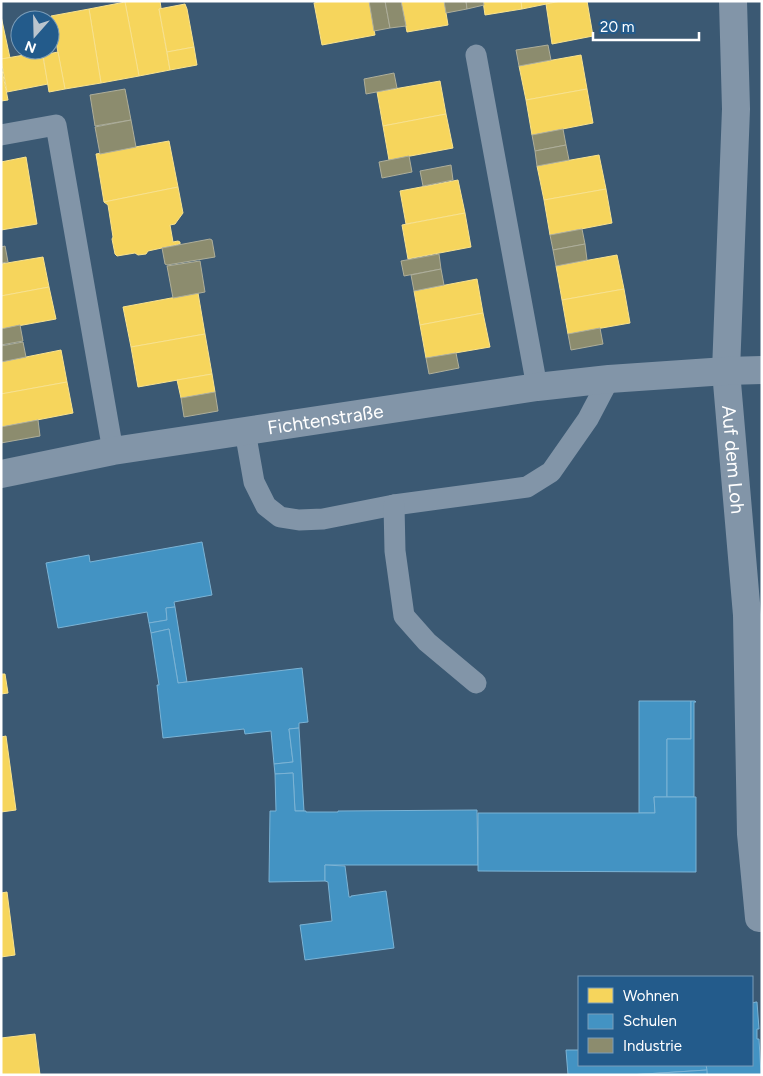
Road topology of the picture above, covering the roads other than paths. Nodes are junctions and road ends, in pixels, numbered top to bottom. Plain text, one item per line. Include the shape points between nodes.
1 (734, 1) edge
2 (476, 55) dead end
3 (1, 135) edge
4 (762, 370) edge
5 (726, 371) junction
6 (610, 379) junction
7 (537, 387) junction
8 (246, 431) junction
9 (113, 451) junction
10 (1, 474) edge
11 (394, 505) junction
12 (476, 683) dead end
13 (756, 834) edge
14 (759, 918) dead end

1 - 5 street, Auf dem Loh via 736,109
2 - 7 lane
3 - 9 lane via 56,125
4 - 5 street, Fichtenstraße
5 - 6 street, Fichtenstraße
5 - 13 street, Auf dem Loh via 747,615
6 - 7 street, Fichtenstraße
6 - 11 lane via 588,419 551,472 527,487
7 - 8 street, Fichtenstraße
8 - 9 street, Fichtenstraße
8 - 11 lane via 254,482 266,506 280,517 323,519
9 - 10 street, Fichtenstraße
11 - 12 lane via 395,551 404,616 427,642
13 - 14 street, Auf dem Loh

